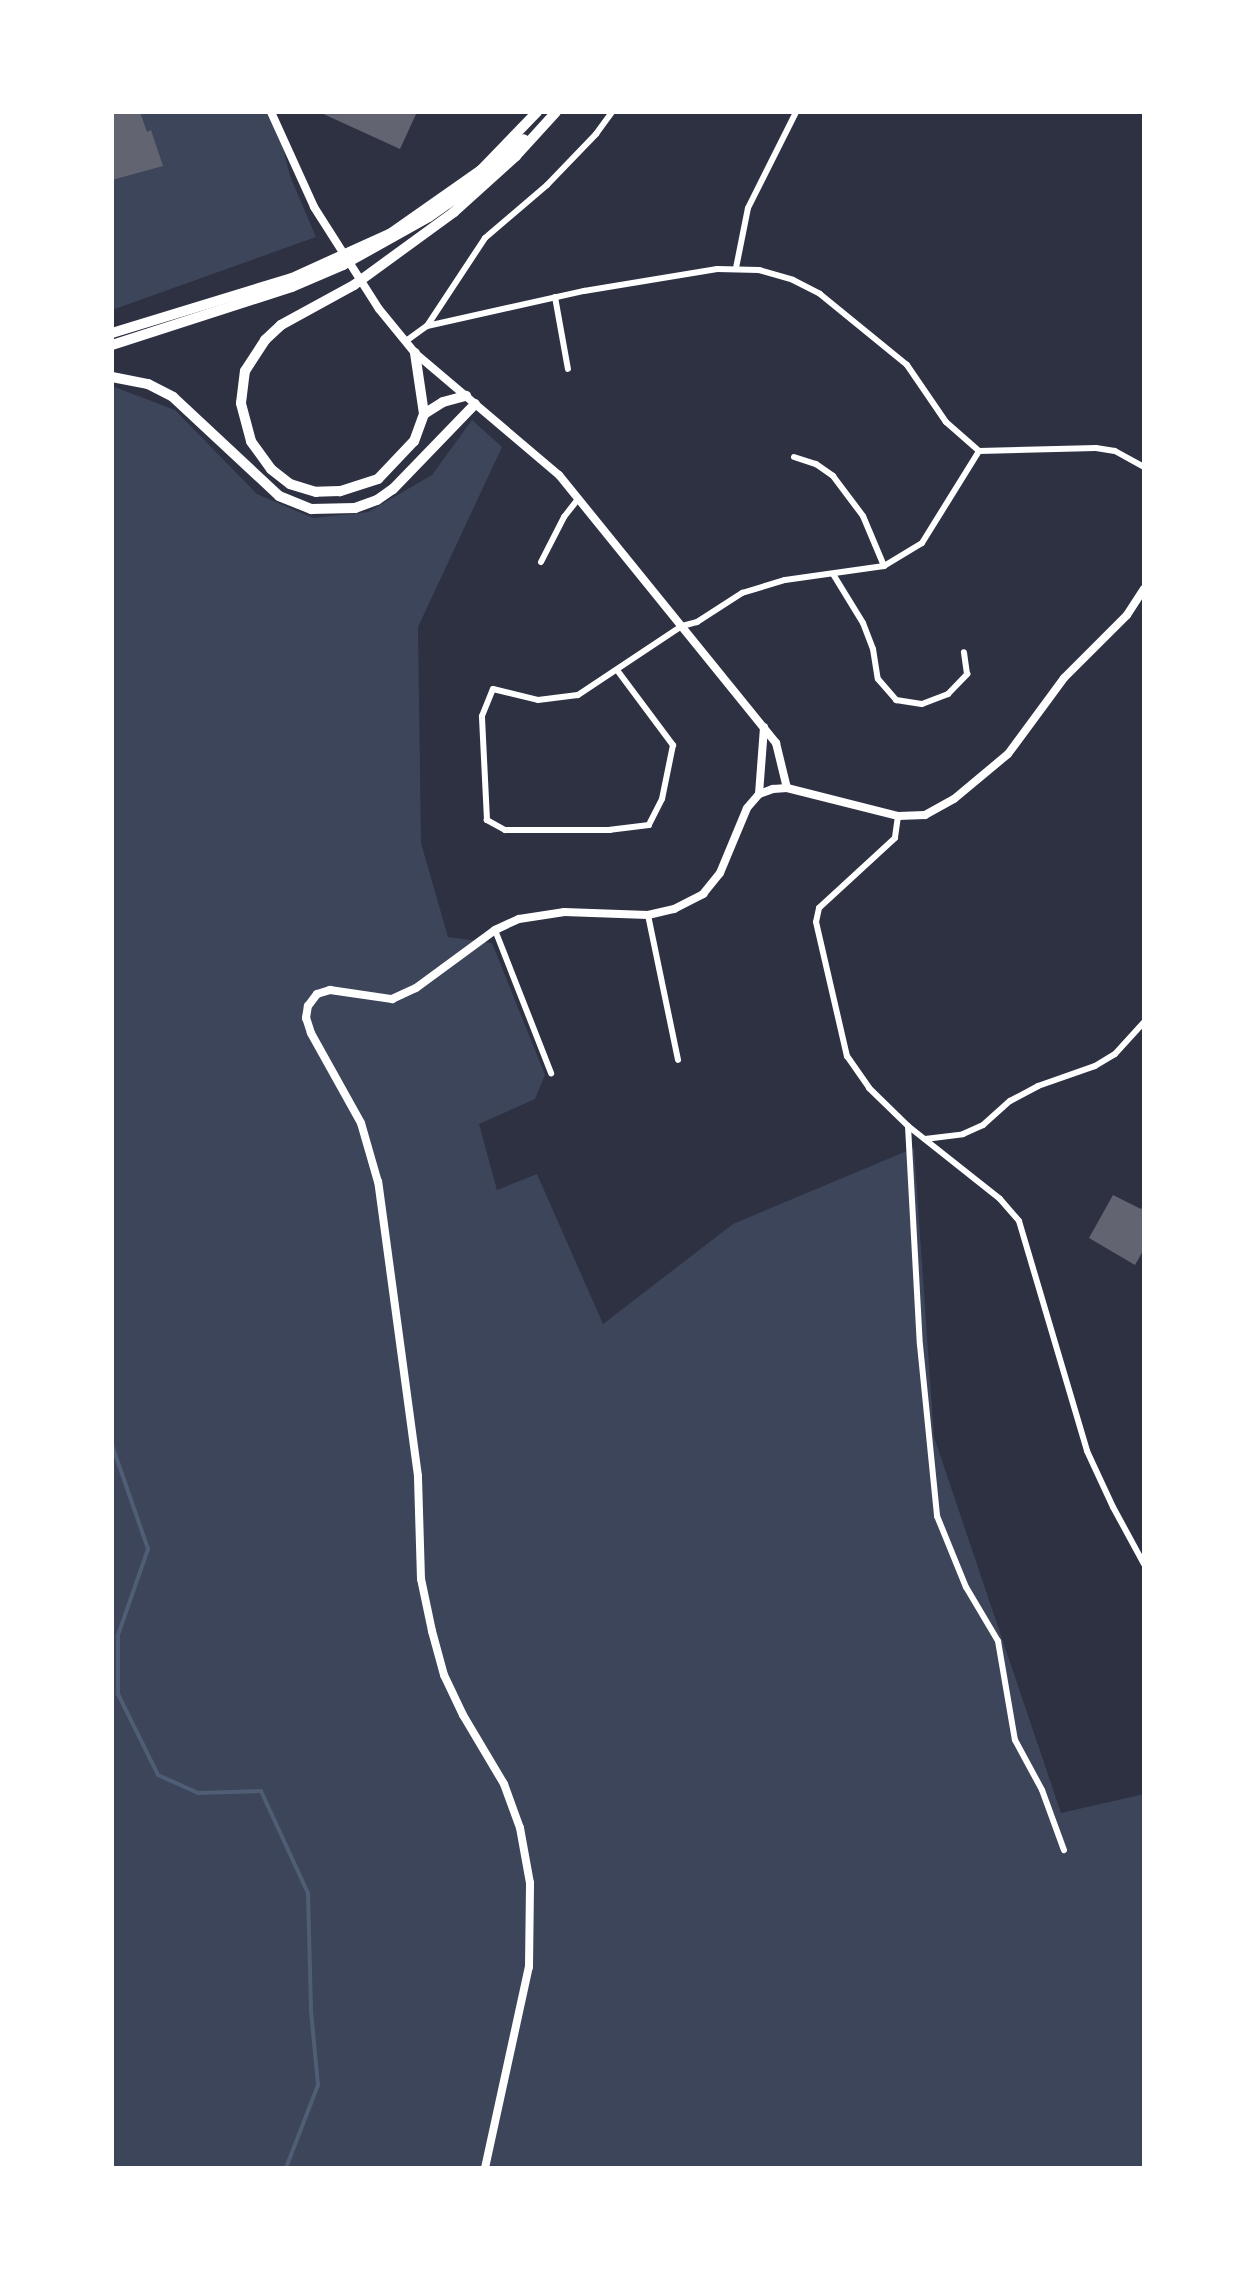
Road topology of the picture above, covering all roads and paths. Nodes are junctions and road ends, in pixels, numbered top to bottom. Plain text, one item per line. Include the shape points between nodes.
1 (271, 112) edge
2 (537, 112) edge
3 (548, 112) edge
4 (556, 112) edge
5 (612, 112) edge
6 (796, 112) edge
7 (736, 268) junction
8 (555, 297) junction
9 (427, 326) junction
10 (112, 333) edge
11 (406, 341) junction
12 (112, 345) edge
13 (415, 353) junction
14 (568, 369) dead end
15 (112, 377) edge
16 (466, 396) junction
17 (475, 404) junction
18 (424, 414) junction
19 (979, 451) junction
20 (794, 457) dead end
21 (1144, 467) edge
22 (578, 499) junction
23 (541, 562) dead end
24 (884, 566) junction
25 (833, 574) junction
26 (1144, 589) edge
27 (682, 626) junction
28 (964, 652) dead end
29 (617, 670) junction
30 (764, 726) junction
31 (787, 788) junction
32 (759, 794) junction
33 (898, 816) junction
34 (648, 915) junction
35 (495, 930) junction
36 (1144, 1022) edge
37 (678, 1060) dead end
38 (551, 1073) dead end
39 (908, 1126) junction
40 (925, 1139) junction
41 (1144, 1564) edge
42 (1064, 1850) dead end
43 (485, 2168) edge

1 - 11 street via 314,207 379,309
2 - 10 highway via 481,170 391,233 292,278
3 - 12 highway via 473,186 386,243 292,287
4 - 18 highway via 454,212 354,285 281,325 245,371 241,403 251,441 280,477 316,492 378,479 414,441
5 - 9 street via 547,185 485,238
6 - 7 street via 748,208
7 - 8 street
7 - 19 street via 793,280 820,294 907,365 946,422
8 - 9 street
8 - 14 street
9 - 11 street
11 - 13 street
13 - 16 street
13 - 18 highway
15 - 17 highway via 148,384 173,397 279,496 311,509 355,508 377,500
16 - 17 street
16 - 18 highway
17 - 22 street via 559,475
19 - 21 street via 1096,448 1115,451
19 - 24 street via 922,543
20 - 24 street via 833,476 863,516
22 - 23 street
22 - 27 street
24 - 25 street
25 - 27 street via 742,593
25 - 28 street via 863,623 878,679 896,700 922,704 948,694 967,674
26 - 33 street via 988,773 925,815
27 - 29 street
27 - 30 street
29 - 29 street via 578,695 538,700 493,689 482,716 487,820 505,830 649,825 662,799 673,745
30 - 31 street via 776,743
30 - 32 street
31 - 32 street
31 - 33 street
32 - 34 street via 747,808 720,873 703,894
33 - 39 street via 895,838 819,908 816,922 847,1056 869,1088
34 - 35 street via 540,914
34 - 37 street
35 - 38 street
35 - 43 street via 416,988 392,999 342,990 317,994 306,1018 372,1149 418,1476 421,1579 432,1631 456,1702 504,1784 520,1828 530,1883 529,1967
36 - 40 street via 1115,1054 1095,1066 1038,1086 963,1134
39 - 40 street
39 - 42 street via 920,1345 937,1516 966,1587 998,1641 1015,1740 1042,1790
40 - 41 street via 1000,1199 1019,1221 1087,1451

